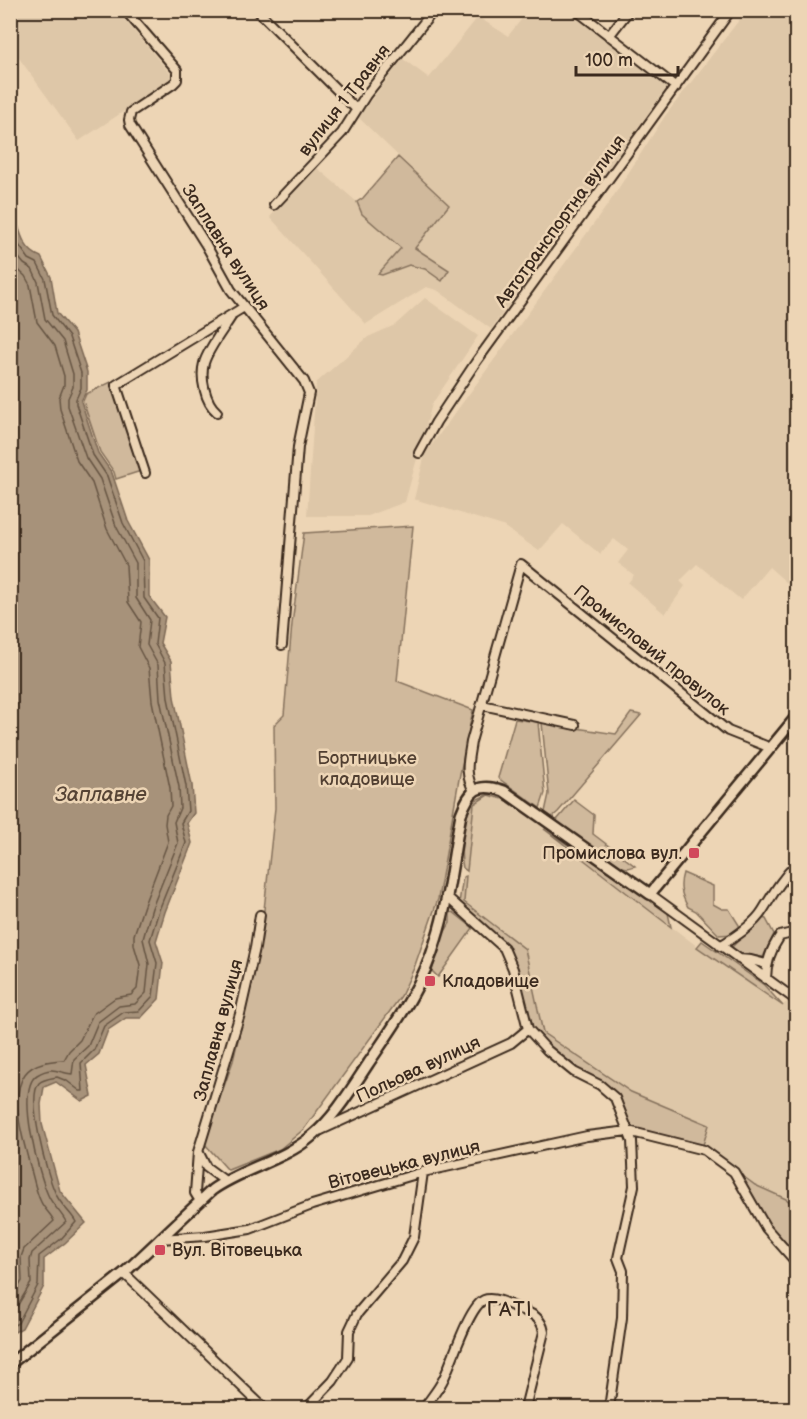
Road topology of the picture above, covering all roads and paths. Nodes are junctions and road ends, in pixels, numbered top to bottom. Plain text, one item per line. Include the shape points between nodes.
1 (125, 10) edge
2 (257, 10) edge
3 (434, 10) edge
4 (576, 10) edge
5 (629, 10) edge
6 (731, 10) edge
7 (609, 36) junction
8 (676, 87) junction
9 (356, 109) junction
10 (274, 206) dead end
11 (244, 307) junction
12 (232, 315) junction
13 (217, 412) dead end
14 (419, 453) dead end
15 (145, 472) dead end
16 (282, 645) dead end
17 (482, 705) junction
18 (796, 717) edge
19 (575, 725) dead end
20 (771, 748) junction
21 (474, 791) junction
22 (796, 865) edge
23 (650, 894) junction
24 (446, 896) junction
25 (260, 915) dead end
26 (796, 932) edge
27 (720, 946) junction
28 (739, 959) junction
29 (766, 964) junction
30 (766, 979) junction
31 (796, 1000) edge
32 (528, 1029) junction
33 (628, 1131) junction
34 (317, 1132) junction
35 (198, 1152) junction
36 (423, 1172) junction
37 (225, 1181) junction
38 (200, 1201) junction
39 (160, 1239) junction
40 (796, 1262) edge
41 (124, 1273) junction
42 (10, 1364) edge
43 (264, 1408) edge
44 (307, 1408) edge
45 (424, 1408) edge
46 (525, 1408) edge
47 (609, 1408) edge

1 - 11 street, Заплавна вулиця via 177,70 173,84 131,112 130,125
2 - 9 street
3 - 9 street, вулиця 1 Травня
4 - 7 street
5 - 7 street
6 - 8 street, Автотранспортна вулиця
7 - 8 street
8 - 14 street, Автотранспортна вулиця via 476,362
9 - 10 street, вулиця 1 Травня via 342,134
11 - 12 street
11 - 16 street, Заплавна вулиця via 304,381 309,393 298,447
12 - 13 street via 204,363 207,399
12 - 15 street via 116,385
17 - 19 street
17 - 20 street, Промисловий провулок via 521,564 728,731
17 - 21 street via 467,765
18 - 20 street
20 - 23 street
21 - 23 street via 483,787 504,790
21 - 24 street via 461,814
22 - 27 street via 785,875 763,911 736,937
23 - 27 street
24 - 32 street via 504,948
24 - 34 street via 437,940 408,1005
25 - 35 street, Заплавна вулиця via 240,1014
26 - 29 street via 780,936
27 - 28 street
28 - 29 street
28 - 30 street
29 - 30 street
30 - 31 street
32 - 33 street via 574,1072 615,1098
32 - 34 street, Польова вулиця via 511,1042
33 - 36 street, Вітовецька вулиця
33 - 40 street, Вітовецька вулиця via 704,1150 734,1172 766,1228
33 - 47 street via 634,1186 618,1258 624,1271 622,1318
34 - 37 street via 274,1160
35 - 37 street via 206,1167
35 - 38 street, Заплавна вулиця via 195,1193
36 - 39 street, Вітовецька вулиця via 312,1205 250,1229
36 - 44 street via 414,1237 402,1261 357,1314 349,1331 348,1358
37 - 38 street
38 - 39 street
39 - 41 street
41 - 42 street
41 - 43 street
45 - 46 street via 444,1379 480,1303 492,1299 531,1312 543,1326

